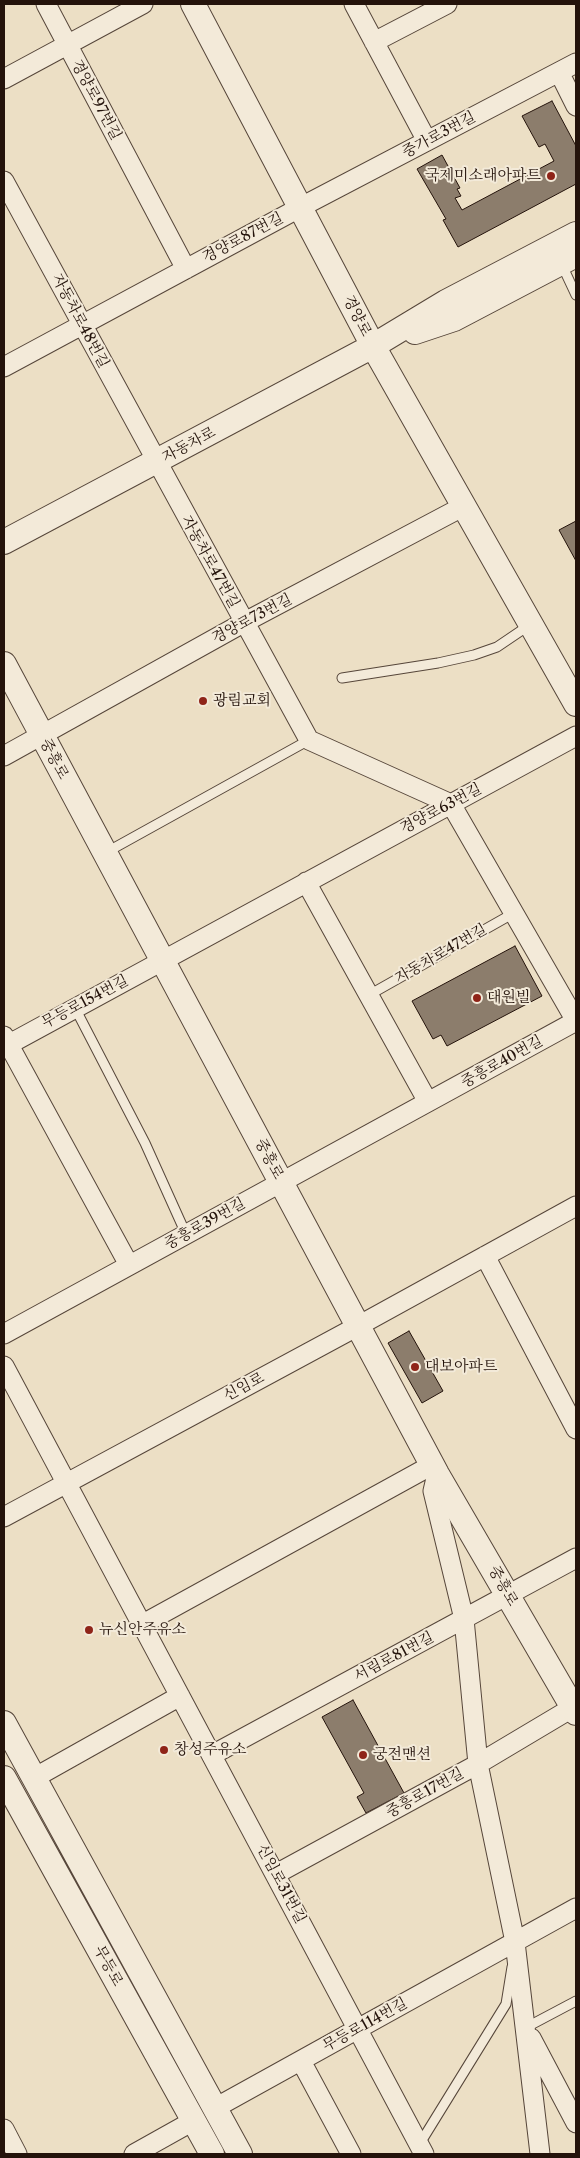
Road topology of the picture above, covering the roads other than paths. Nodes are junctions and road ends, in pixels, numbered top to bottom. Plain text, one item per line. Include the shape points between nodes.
1 (46, 4) edge
2 (143, 4) edge
3 (193, 4) edge
4 (354, 4) edge
5 (447, 4) edge
6 (374, 42) junction
7 (67, 45) junction
8 (576, 63) edge
9 (560, 72) junction
10 (4, 79) edge
11 (576, 106) edge
12 (427, 141) junction
13 (125, 154) joint
14 (4, 181) edge
15 (301, 207) junction
16 (576, 234) edge
17 (569, 259) edge
18 (186, 269) junction
19 (576, 295) edge
20 (82, 325) junction
21 (373, 346) junction
22 (4, 367) edge
23 (156, 463) junction
24 (464, 506) junction
25 (4, 542) edge
26 (243, 623) junction
27 (531, 624) junction
28 (4, 664) edge
29 (342, 678) dead end
30 (576, 704) edge
31 (42, 735) junction
32 (576, 736) edge
33 (308, 740) junction
34 (4, 756) edge
35 (451, 804) junction
36 (105, 853) junction
37 (306, 882) junction
38 (514, 912) junction
39 (162, 961) junction
40 (369, 995) junction
41 (75, 1008) junction
42 (576, 1021) edge
43 (5, 1042) edge
44 (428, 1102) junction
45 (281, 1182) junction
46 (576, 1206) edge
47 (186, 1234) junction
48 (485, 1256) junction
49 (129, 1265) junction
50 (358, 1326) junction
51 (4, 1334) edge
52 (4, 1366) edge
53 (576, 1429) edge
54 (434, 1469) junction
55 (67, 1481) junction
56 (4, 1517) edge
57 (576, 1558) edge
58 (508, 1595) junction
59 (464, 1619) junction
60 (143, 1624) junction
61 (180, 1696) junction
62 (575, 1708) edge
63 (4, 1723) edge
64 (212, 1755) junction
65 (478, 1764) junction
66 (34, 1778) junction
67 (6, 1788) edge
68 (276, 1874) junction
69 (576, 1908) edge
70 (515, 1942) junction
71 (576, 2001) edge
72 (525, 2028) junction
73 (358, 2030) junction
74 (301, 2060) junction
75 (216, 2108) junction
76 (193, 2120) junction
77 (576, 2123) edge
78 (4, 2129) edge
79 (422, 2149) edge
80 (17, 2154) edge
81 (134, 2154) edge
82 (212, 2154) edge
83 (240, 2154) edge
84 (351, 2154) edge
85 (540, 2154) edge

1 - 7 street, 경양로97번길
2 - 7 street, 경양로97번길
3 - 15 street, 경양로
4 - 6 street
5 - 6 street
6 - 12 street
7 - 10 street, 경양로97번길
7 - 13 street, 경양로97번길
8 - 9 street, 중가로3번길
9 - 11 street
9 - 12 street, 중가로3번길
12 - 15 street, 중가로3번길
13 - 18 street, 경양로87번길
14 - 20 street, 자동차로48번길
15 - 18 street, 경양로87번길
15 - 21 street, 경양로
16 - 21 street, 자동차로 via 446,302
17 - 19 lane, 자동차로
17 - 21 street, 자동차로 via 454,318
18 - 20 street, 경양로87번길
20 - 22 street, 경양로87번길
20 - 23 street, 자동차로48번길
21 - 23 street, 자동차로
21 - 24 street, 경양로
23 - 25 street, 자동차로
23 - 26 street, 자동차로47번길
24 - 26 street, 경양로73번길
24 - 27 street, 경양로
26 - 31 street, 경양로73번길
26 - 33 street, 자동차로47번길
27 - 29 lane via 497,647 474,655
27 - 30 street, 경양로
28 - 31 street, 중흥로
31 - 34 street, 경양로73번길
31 - 36 street, 중흥로
32 - 35 street, 경양로63번길
33 - 35 street
33 - 36 lane
35 - 37 street, 경양로63번길
35 - 38 street
36 - 39 street, 중흥로
37 - 39 street, 경양로63번길
37 - 40 street
38 - 40 lane, 자동차로47번길
38 - 42 street
39 - 41 street, 무등로154번길
39 - 45 street, 중흥로
40 - 44 street
41 - 43 street, 무등로154번길
41 - 47 lane via 145,1143
42 - 44 street, 중흥로40번길
43 - 49 street, 무등로154번길
44 - 45 street, 중흥로40번길
45 - 47 street, 중흥로39번길
45 - 50 street, 중흥로
46 - 48 street, 신임로
47 - 49 street, 중흥로39번길
48 - 50 street, 신임로
48 - 53 street
49 - 51 street, 중흥로39번길
50 - 54 street, 중흥로
50 - 55 street, 신임로
52 - 55 street, 신임로31번길
54 - 58 street, 중흥로
54 - 59 street via 433,1491
54 - 60 street
55 - 56 street, 신임로
55 - 60 street, 신임로31번길
57 - 58 street, 서림로81번길
58 - 59 street, 서림로81번길
58 - 62 street, 중흥로
59 - 64 street, 서림로81번길
59 - 65 street
60 - 61 street, 신임로31번길
61 - 64 street, 신임로31번길
61 - 66 street
62 - 65 street, 중흥로17번길
63 - 66 street, 무등로
64 - 68 street, 신임로31번길
65 - 68 street, 중흥로17번길
65 - 70 street
66 - 75 street, 무등로
67 - 76 street, 무등로
68 - 73 street, 신임로31번길
69 - 70 street, 무등로114번길
70 - 72 street
70 - 73 street, 무등로114번길
70 - 79 lane, 신임로31번길 via 506,2004
71 - 72 lane
72 - 77 street
72 - 85 street
73 - 74 street, 무등로114번길
73 - 79 street, 신임로31번길
74 - 75 street, 무등로114번길
74 - 84 street
75 - 83 street, 무등로
76 - 81 street
76 - 82 street, 무등로
78 - 80 street

